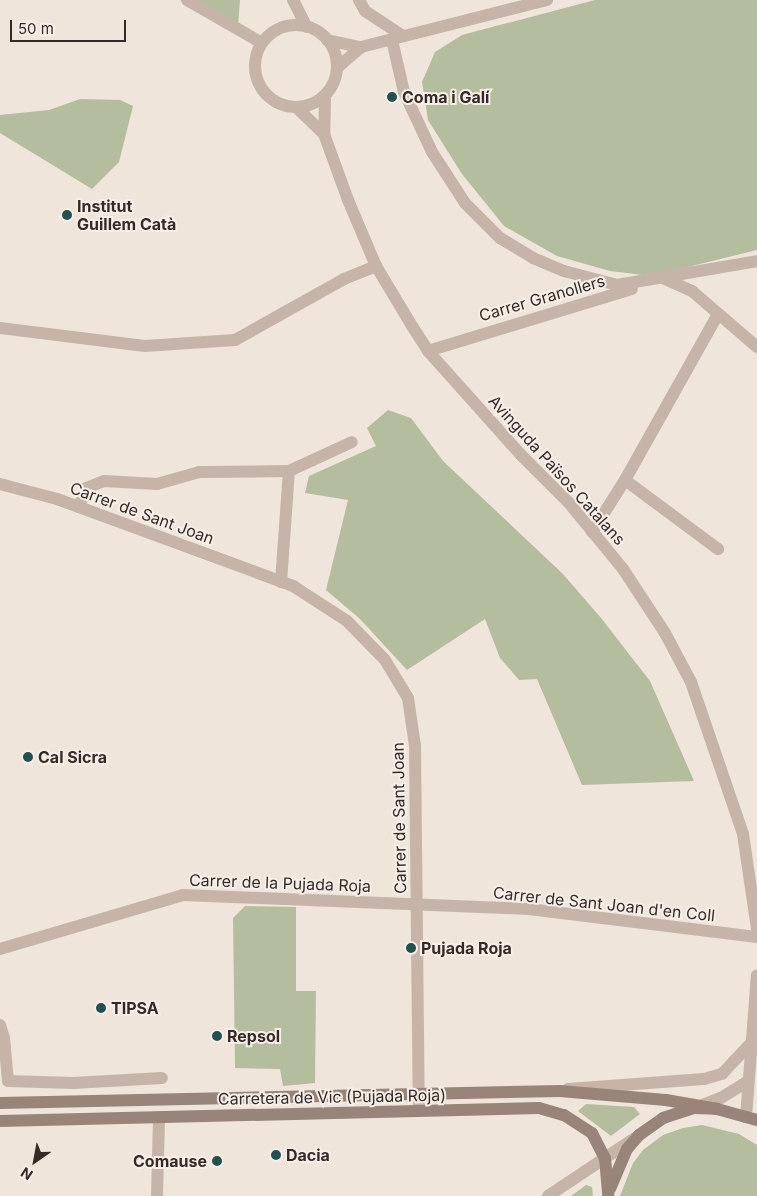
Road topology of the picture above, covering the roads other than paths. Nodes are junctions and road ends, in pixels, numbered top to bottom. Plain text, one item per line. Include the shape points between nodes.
1 (187, 0) edge
2 (292, 0) edge
3 (359, 0) edge
4 (547, 0) edge
5 (307, 27) junction
6 (282, 28) junction
7 (398, 38) junction
8 (327, 40) junction
9 (262, 44) junction
10 (361, 47) junction
11 (337, 68) junction
12 (326, 95) junction
13 (297, 108) junction
14 (324, 134) junction
15 (757, 261) edge
16 (376, 266) junction
17 (665, 279) junction
18 (717, 316) junction
19 (0, 328) edge
20 (757, 346) edge
21 (428, 351) junction
22 (352, 442) dead end
23 (290, 471) junction
24 (625, 480) junction
25 (0, 484) edge
26 (80, 507) junction
27 (592, 532) junction
28 (718, 548) dead end
29 (281, 582) junction
30 (417, 904) junction
31 (757, 929) edge
32 (757, 937) edge
33 (0, 949) edge
34 (757, 975) edge
35 (0, 1026) edge
36 (750, 1044) junction
37 (757, 1060) edge
38 (162, 1078) dead end
39 (748, 1081) junction
40 (560, 1091) junction
41 (418, 1092) junction
42 (0, 1103) edge
43 (697, 1107) junction
44 (419, 1111) junction
45 (159, 1117) junction
46 (753, 1120) edge
47 (0, 1121) edge
48 (639, 1135) junction
49 (605, 1158) junction
50 (157, 1196) edge
51 (548, 1196) edge
52 (608, 1196) edge

1 - 9 street
2 - 5 street
2 - 6 street
3 - 7 street via 365,11
4 - 7 street
5 - 6 street
5 - 8 street
6 - 9 street
7 - 10 street
7 - 17 street via 404,92 432,152 465,203 500,238 549,266 602,282 617,285
8 - 10 street
8 - 11 street via 333,49
9 - 13 street, Avinguda Països Catalans via 255,63 258,83 277,103
10 - 11 street
11 - 12 street, Avinguda Països Catalans
12 - 13 street
12 - 14 street, Avinguda Països Catalans
13 - 14 street, Avinguda Països Catalans
14 - 16 street, Avinguda Països Catalans
15 - 17 street
16 - 19 street via 344,279 235,340 145,346
16 - 21 street, Avinguda Països Catalans
17 - 18 street via 692,291
17 - 21 street, Carrer Granollers
18 - 20 street
18 - 24 street
21 - 27 street, Avinguda Països Catalans
22 - 23 street
23 - 26 street via 199,472 158,484 104,481 86,488
23 - 29 street
24 - 27 street
24 - 28 street
25 - 26 street, Carrer de Sant Joan
26 - 29 street, Carrer de Sant Joan
27 - 31 street, Avinguda Països Catalans via 641,597 691,682 743,834
29 - 30 street, Carrer de Sant Joan via 347,621 385,660 408,698 418,808
30 - 32 street, Carrer de Sant Joan d'en Coll via 529,909
30 - 33 street, Carrer de la Pujada Roja via 184,895
30 - 41 street, Carrer de Sant Joan
34 - 36 street
35 - 38 street via 8,1081 73,1083
36 - 37 street
36 - 39 street
36 - 40 street via 722,1074 704,1079
39 - 43 street via 721,1098
39 - 46 street
40 - 41 main road, Carretera de Vic (Pujada Roja)
40 - 43 main road, Carretera de Vic (Pujada Roja)
41 - 42 main road, Carretera de Vic (Pujada Roja)
41 - 44 street, Carrer de Sant Joan
43 - 46 main road, Carretera de Vic (Pujada Roja) via 717,1108
43 - 48 main road via 662,1118
44 - 45 main road, Carretera de Vic (Pujada Roja)
44 - 49 main road, Carretera de Vic (Pujada Roja) via 552,1110 575,1120 592,1133
45 - 47 main road, Carretera de Vic (Pujada Roja)
45 - 50 street
48 - 49 street
48 - 52 main road via 618,1165
49 - 51 street
49 - 52 main road, Carretera de Vic (Pujada Roja)

